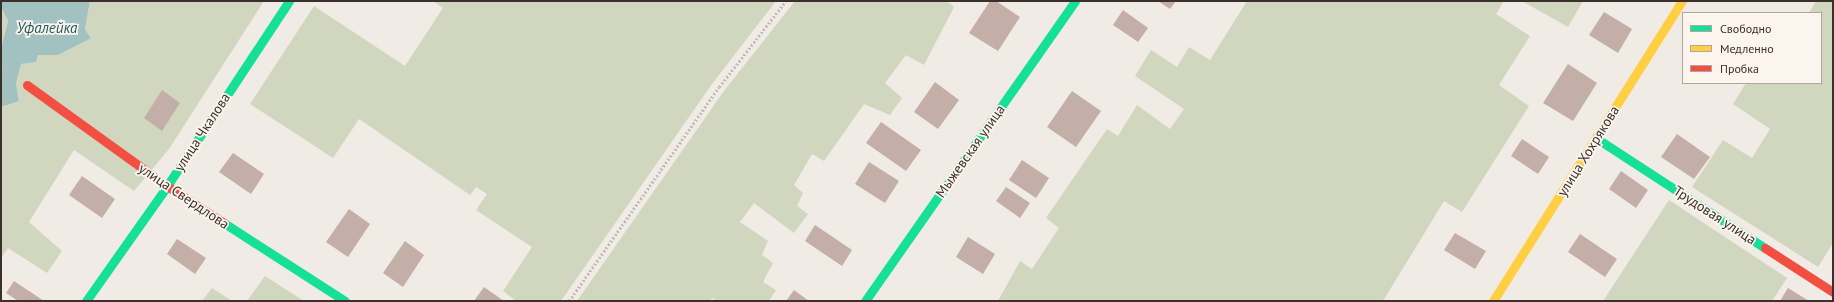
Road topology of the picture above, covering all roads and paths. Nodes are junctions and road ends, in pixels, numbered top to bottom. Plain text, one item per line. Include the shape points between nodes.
1 (289, 1) edge
2 (786, 1) edge
3 (1075, 1) edge
4 (1682, 1) edge
5 (27, 85) dead end
6 (1596, 138) junction
7 (167, 186) junction
8 (1833, 292) edge
9 (86, 301) edge
10 (345, 301) edge
11 (569, 301) edge
12 (865, 301) edge
13 (1492, 301) edge

1 - 7 street, улица Чкалова
2 - 11 path via 719,87
3 - 12 street, Мыжевская улица
4 - 6 street, улица Хохрякова
5 - 7 street, улица Свердлова
6 - 8 street, Трудовая улица
6 - 13 street, улица Хохрякова
7 - 9 street, улица Чкалова
7 - 10 street, улица Свердлова

